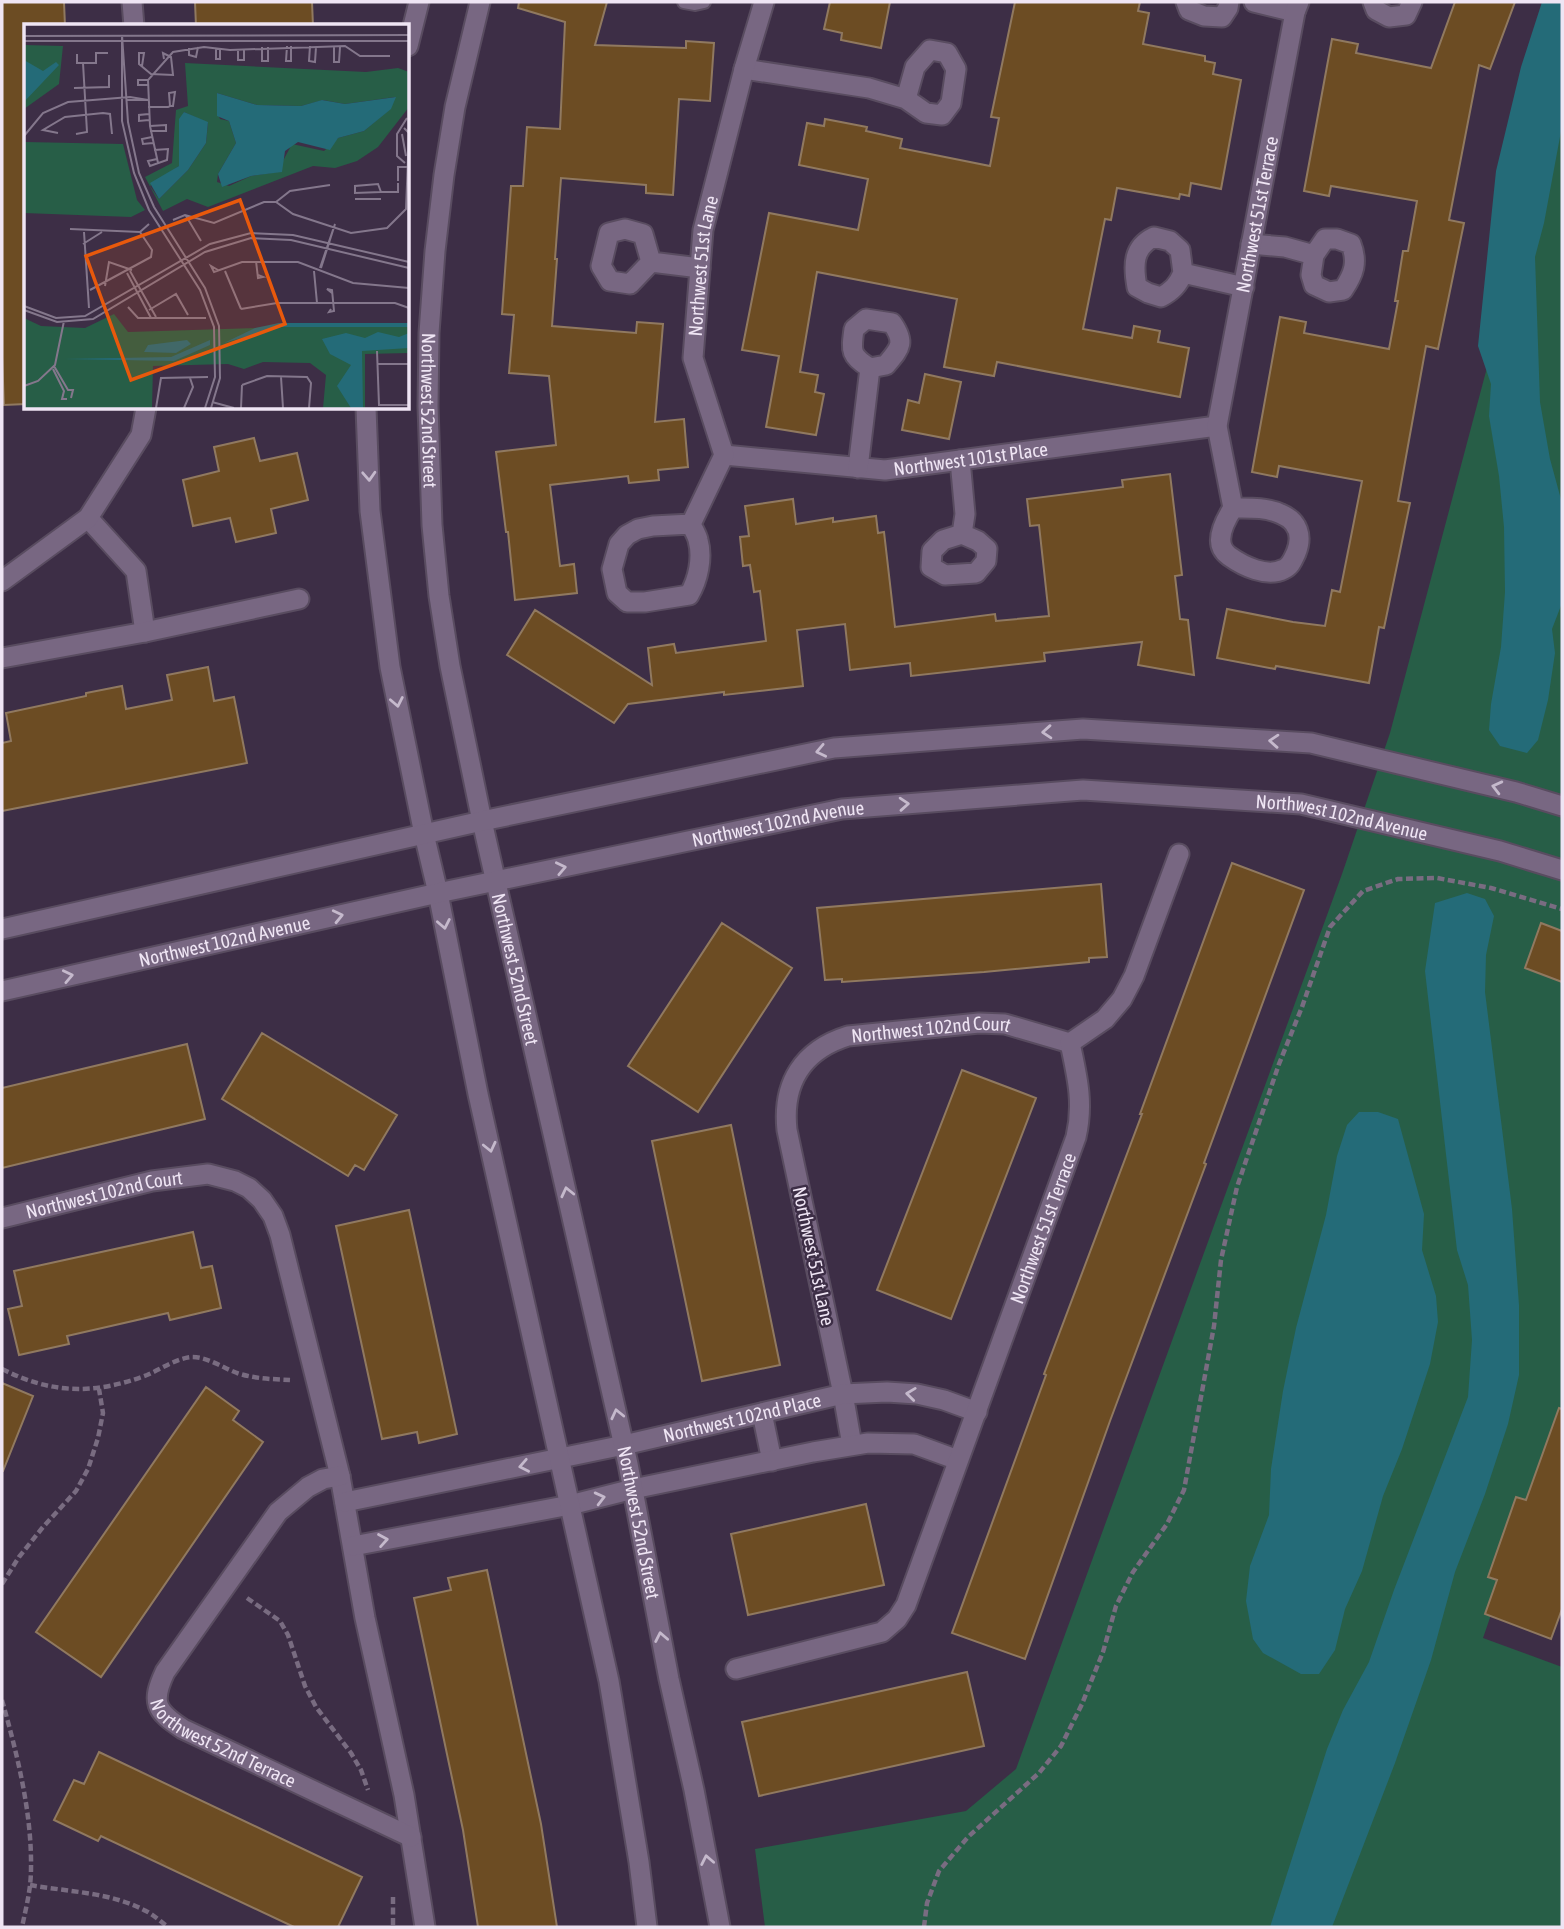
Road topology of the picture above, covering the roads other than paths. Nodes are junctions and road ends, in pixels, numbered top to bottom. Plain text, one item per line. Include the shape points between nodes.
1 (132, 2) edge
2 (419, 2) edge
3 (480, 2) edge
4 (684, 2) edge
5 (704, 2) edge
6 (764, 2) edge
7 (1186, 2) edge
8 (1229, 2) edge
9 (1254, 2) edge
10 (1373, 2) edge
11 (1412, 2) edge
12 (1297, 7) edge
13 (134, 24) edge
14 (410, 38) edge
15 (744, 69) junction
16 (906, 99) dead end
17 (1251, 244) junction
18 (1314, 255) dead end
19 (651, 262) dead end
20 (700, 268) junction
21 (1183, 273) dead end
22 (1244, 287) junction
23 (870, 368) dead end
24 (146, 410) edge
25 (366, 410) edge
26 (1217, 426) junction
27 (724, 455) junction
28 (960, 460) junction
29 (858, 468) junction
30 (1233, 508) dead end
31 (88, 518) junction
32 (691, 524) junction
33 (962, 534) dead end
34 (2, 581) edge
35 (299, 599) dead end
36 (145, 632) junction
37 (2, 658) edge
38 (1562, 806) edge
39 (482, 821) junction
40 (424, 834) junction
41 (1178, 854) dead end
42 (1562, 870) edge
43 (496, 881) junction
44 (438, 893) junction
45 (2, 929) edge
46 (2, 991) edge
47 (1070, 1043) junction
48 (800, 1068) joint
49 (2, 1218) edge
50 (843, 1394) junction
51 (976, 1412) junction
52 (762, 1413) junction
53 (624, 1445) junction
54 (852, 1446) junction
55 (560, 1459) junction
56 (958, 1460) junction
57 (772, 1461) junction
58 (340, 1476) junction
59 (633, 1489) junction
60 (345, 1502) junction
61 (570, 1505) junction
62 (353, 1546) junction
63 (736, 1669) dead end
64 (411, 1838) junction
65 (425, 1927) edge
66 (647, 1927) edge
67 (720, 1927) edge

1 - 13 street
2 - 14 street
3 - 39 street, Northwest 52nd Street via 444,175 429,333 428,406 439,596
4 - 5 lane
6 - 15 street, Northwest 51st Lane
7 - 8 street via 1189,9 1204,16 1222,17
9 - 12 street
10 - 11 street via 1376,10 1390,17 1406,15
12 - 17 street, Northwest 51st Terrace
15 - 16 street via 869,88
15 - 20 street, Northwest 51st Lane via 703,230
17 - 18 street
17 - 22 street, Northwest 51st Terrace
19 - 20 street
20 - 27 street, Northwest 51st Lane via 693,358
21 - 22 street
22 - 26 street, Northwest 51st Terrace
23 - 29 street
24 - 31 street via 141,435
25 -> 40 street via 377,572 390,667
26 - 28 street, Northwest 101st Place
26 - 30 street
27 - 29 street, Northwest 101st Place
27 - 32 street
28 - 29 street, Northwest 101st Place via 885,470
28 - 33 street via 965,514
31 - 34 street
31 - 36 street via 135,571
32 - 32 street via 653,526 627,535 619,544 612,569 617,593 627,602 689,595 699,569 699,541
35 - 36 street
36 - 37 street
38 -> 39 street via 1311,743 1083,729 834,748
39 - 40 street
39 - 43 street, Northwest 52nd Street
40 - 44 street
40 - 45 street
41 - 47 street via 1122,999 1105,1019
43 -> 42 street, Northwest 102nd Avenue via 842,808 1083,790 1301,804
43 - 44 street, Northwest 102nd Avenue
53 -> 43 street, Northwest 52nd Street
46 -> 44 street, Northwest 102nd Avenue
44 -> 55 street
47 - 48 street, Northwest 102nd Court via 1005,1024 953,1025 848,1036 829,1042
47 - 51 street, Northwest 51st Terrace via 1080,1097 1076,1137
48 - 50 street, Northwest 51st Lane via 785,1112 787,1130
49 - 58 street, Northwest 102nd Court via 152,1181 208,1174 249,1188 273,1216 280,1235
51 -> 50 street, Northwest 102nd Place via 917,1394
50 - 52 street, Northwest 102nd Place
50 - 54 street, Northwest 51st Lane
51 - 56 street, Northwest 51st Terrace
52 - 53 street, Northwest 102nd Place
52 - 57 street
53 - 55 street, Northwest 102nd Place
53 - 59 street, Northwest 52nd Street
54 - 56 street via 914,1444
54 - 57 street
55 -> 60 street, Northwest 102nd Place
55 - 61 street
56 - 63 street, Northwest 51st Terrace via 897,1619 882,1632
57 - 59 street
58 - 60 street
58 - 64 street, Northwest 52nd Terrace via 308,1487 278,1512 165,1672 157,1703 167,1718 183,1729
61 -> 59 street
67 -> 59 street, Northwest 52nd Street
60 - 62 street
62 -> 61 street
61 - 66 street via 609,1681
62 - 64 street
64 - 65 street

